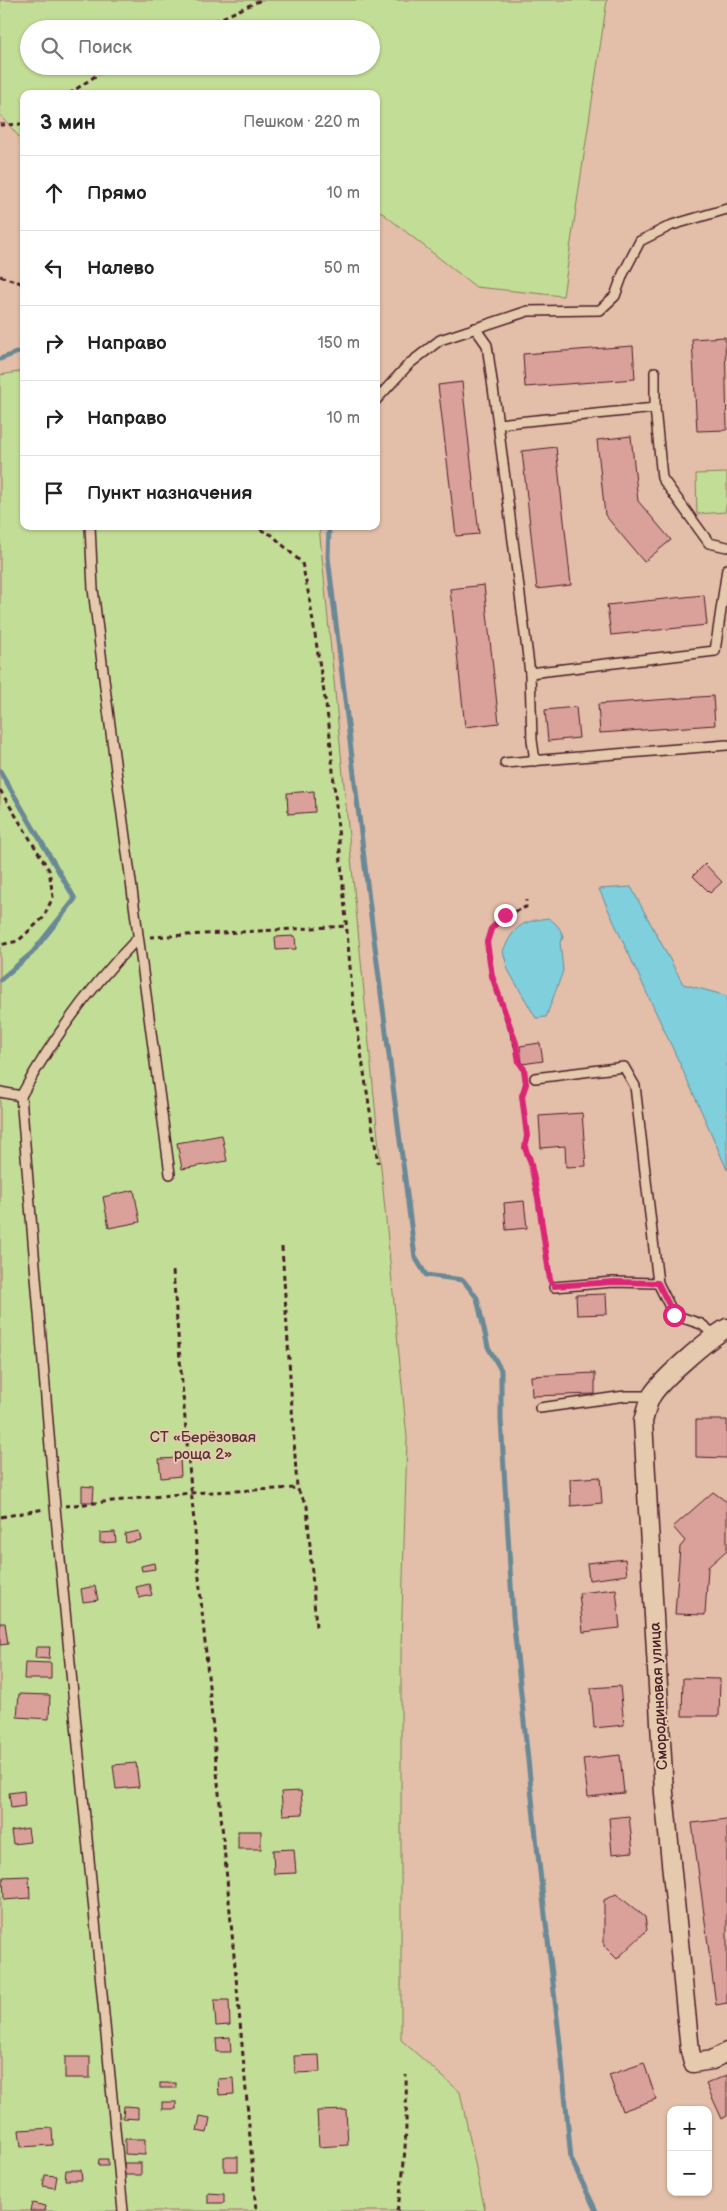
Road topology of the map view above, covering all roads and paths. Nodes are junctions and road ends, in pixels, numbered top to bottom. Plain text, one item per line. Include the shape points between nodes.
1 (261, 0) edge
2 (218, 20) edge
3 (97, 75) edge
4 (75, 90) edge
5 (20, 124) edge
6 (0, 125) edge
7 (727, 209) edge
8 (0, 276) edge
9 (20, 283) edge
10 (475, 328) junction
11 (654, 372) dead end
12 (380, 396) edge
13 (654, 408) junction
14 (498, 424) junction
15 (90, 530) edge
16 (261, 530) edge
17 (727, 547) edge
18 (727, 570) edge
19 (530, 673) junction
20 (727, 745) edge
21 (535, 761) junction
22 (505, 764) dead end
23 (0, 790) edge
24 (526, 900) dead end
25 (347, 926) junction
26 (138, 938) junction
27 (0, 945) edge
28 (535, 1078) dead end
29 (0, 1092) edge
30 (21, 1096) junction
31 (378, 1163) dead end
32 (170, 1174) dead end
33 (282, 1247) dead end
34 (173, 1271) dead end
35 (658, 1283) junction
36 (554, 1286) joint
37 (721, 1331) edge
38 (651, 1396) junction
39 (540, 1408) dead end
40 (297, 1488) junction
41 (190, 1492) junction
42 (55, 1507) junction
43 (1, 1517) edge
44 (316, 1627) dead end
45 (727, 2052) edge
46 (406, 2074) dead end
47 (123, 2211) edge
48 (256, 2211) edge
49 (397, 2211) edge

1 - 2 path
3 - 4 path
5 - 6 path
7 - 10 lane via 672,225 640,241 615,296 600,310 528,311
8 - 9 path
10 - 12 lane via 440,340 409,364
10 - 14 lane via 487,345
11 - 13 lane
13 - 14 lane
13 - 17 lane via 662,478 710,543
14 - 19 lane
15 - 26 lane via 97,618
16 - 25 path via 272,535 302,563 329,724
18 - 19 lane via 715,651
19 - 21 lane
20 - 21 lane
21 - 22 lane
23 - 27 path via 49,870 53,897 43,918 18,941
24 - 36 path via 526,907 505,915 491,929 487,942 492,976 524,1069 525,1148 538,1198 550,1280
25 - 26 path
25 - 31 path via 353,1001
26 - 30 lane via 110,967 82,1004 38,1064
26 - 32 lane
28 - 35 lane via 624,1067 635,1086
29 - 30 lane
30 - 42 lane
33 - 40 path
34 - 41 path
35 - 36 lane
35 - 37 lane via 674,1315
37 - 38 street, Смородиновая улица
38 - 39 lane via 625,1396
38 - 45 street, Смородиновая улица via 643,1421 664,1793 690,2051 693,2063 712,2060
40 - 41 path
40 - 44 path via 307,1506
41 - 42 path
41 - 48 path
42 - 43 path
42 - 47 lane
46 - 49 path via 404,2180

